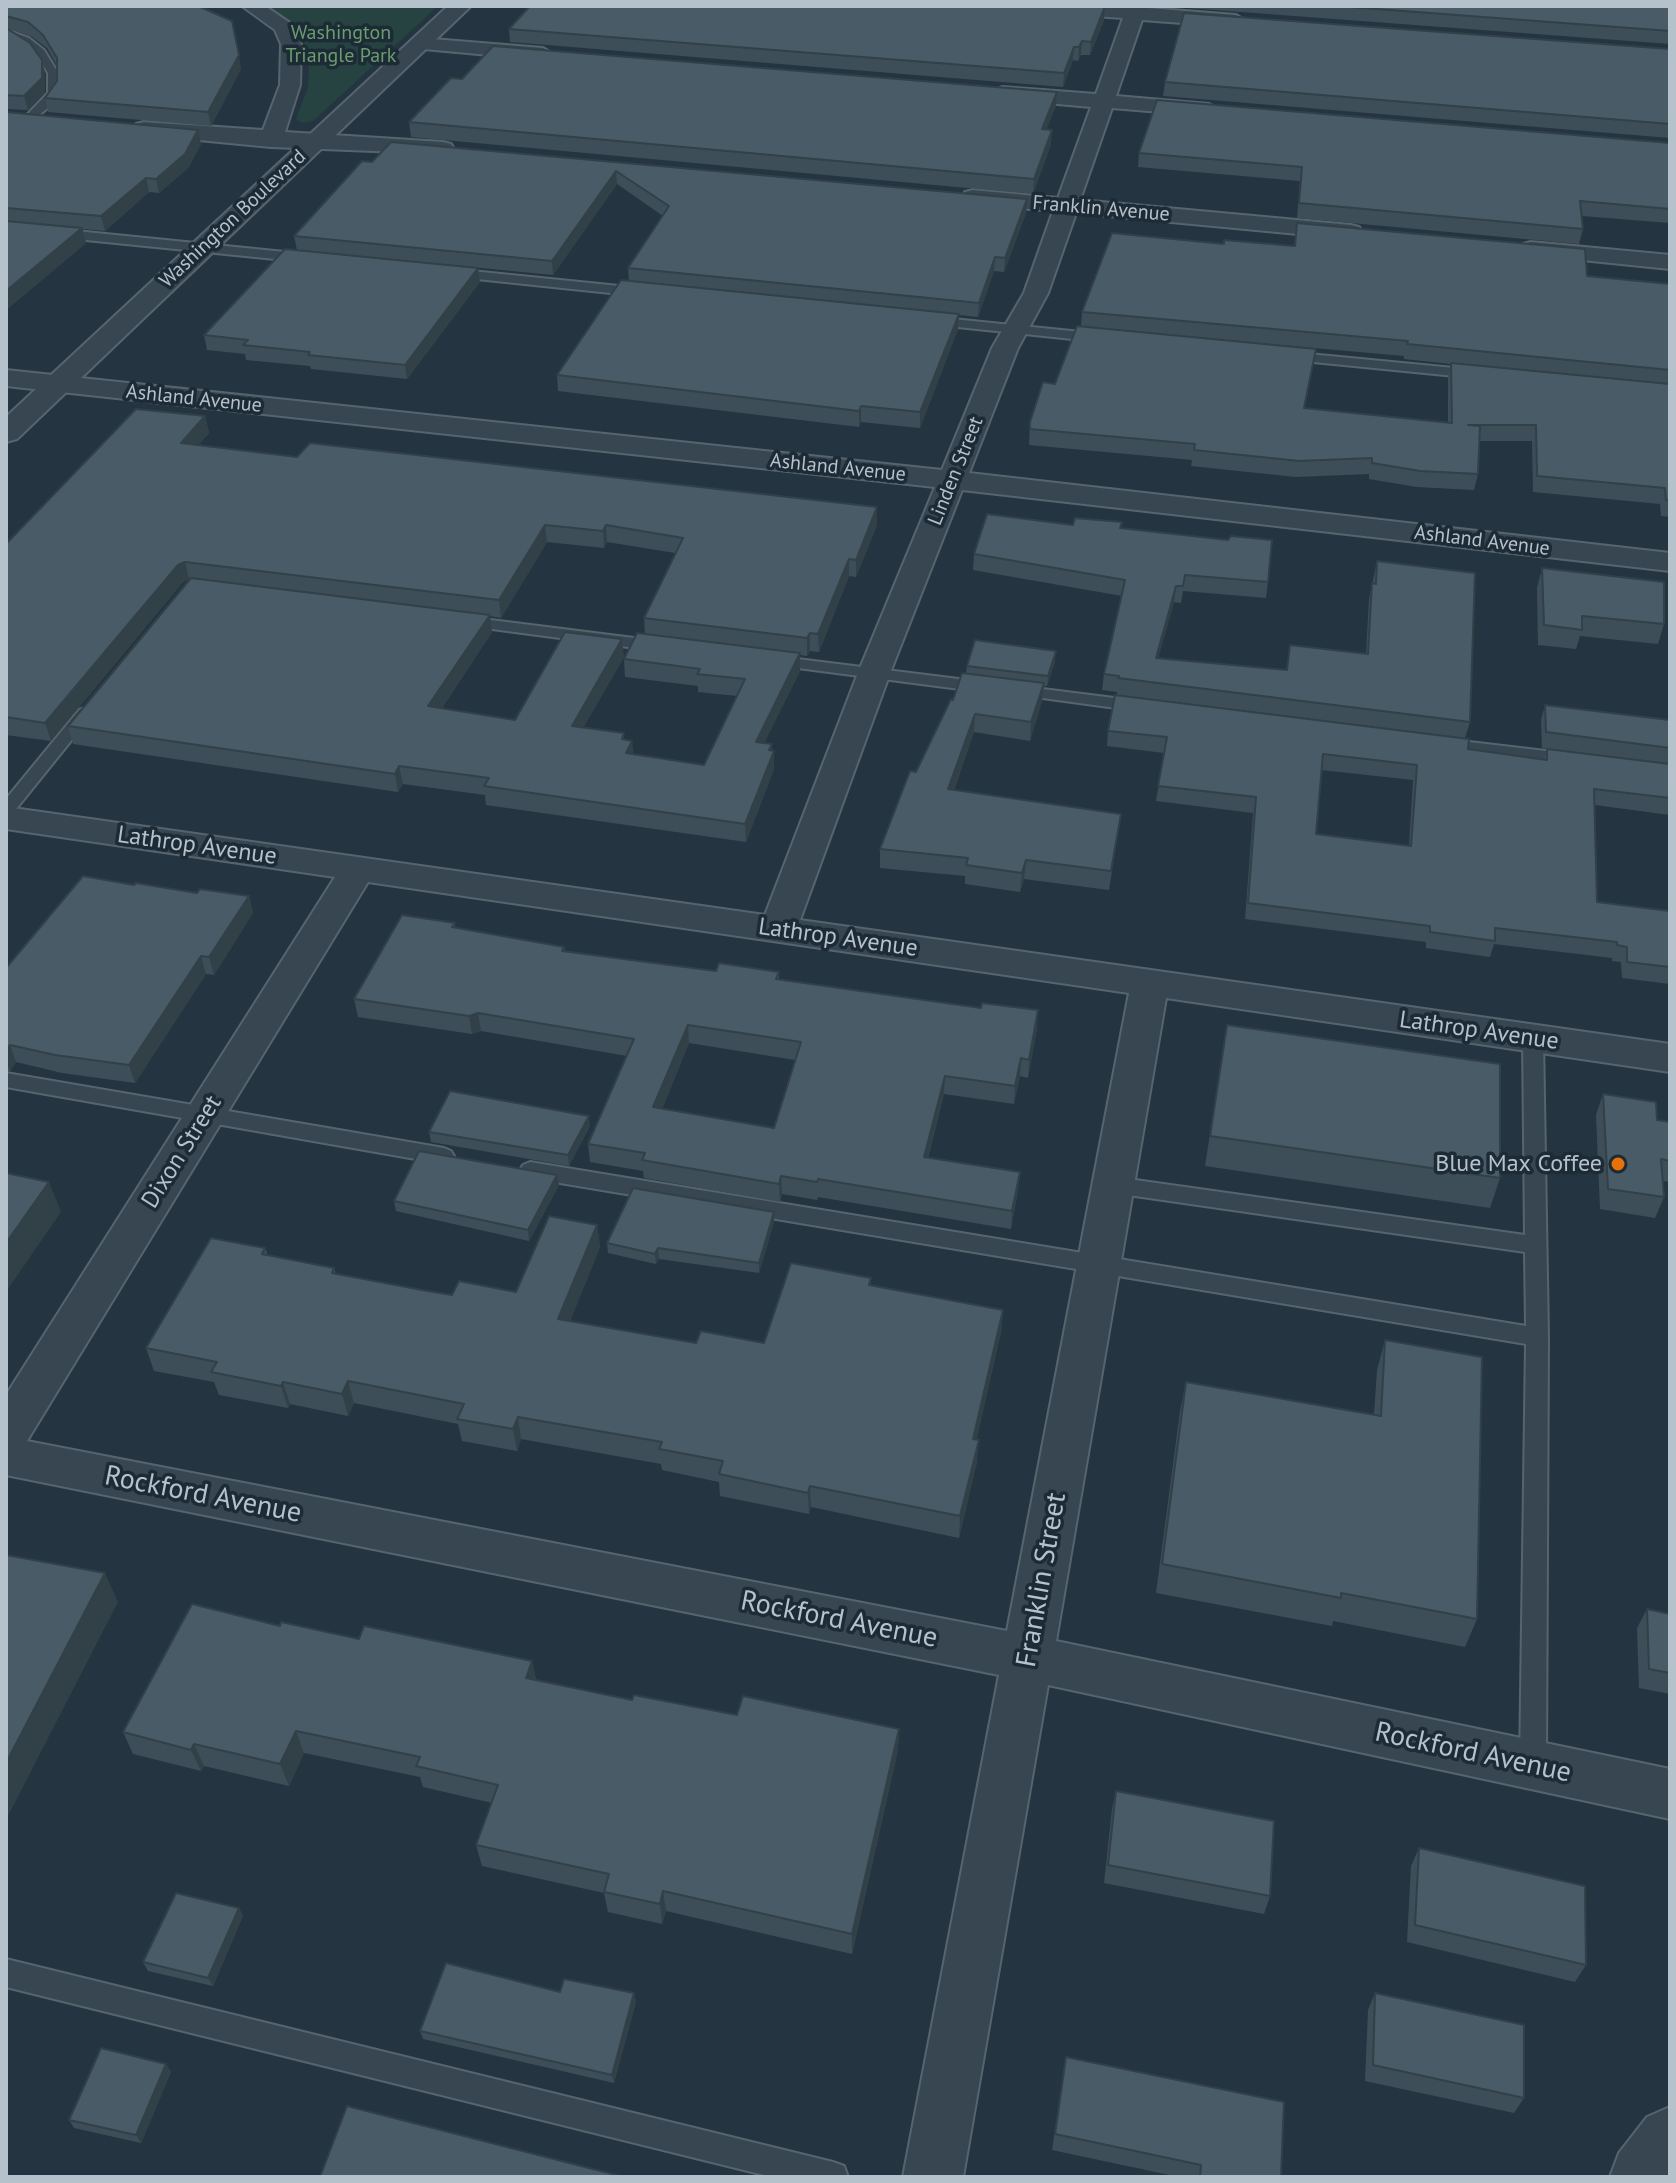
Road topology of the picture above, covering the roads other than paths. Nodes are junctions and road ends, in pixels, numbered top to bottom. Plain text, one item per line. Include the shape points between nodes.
1 (252, 6) edge
2 (460, 6) edge
3 (1036, 6) edge
4 (1135, 13) junction
5 (1261, 23) edge
6 (6, 33) edge
7 (420, 44) junction
8 (563, 56) edge
9 (976, 90) edge
10 (1103, 101) junction
11 (1229, 111) edge
12 (17, 118) edge
13 (58, 121) edge
14 (118, 126) edge
15 (271, 140) junction
16 (316, 141) junction
17 (470, 152) edge
18 (955, 195) edge
19 (1065, 205) junction
20 (6, 228) edge
21 (1375, 234) edge
22 (202, 248) junction
23 (1515, 248) edge
24 (313, 259) edge
25 (1670, 262) edge
26 (441, 272) edge
27 (648, 292) edge
28 (918, 319) edge
29 (1014, 329) junction
30 (1123, 340) edge
31 (1279, 355) edge
32 (1483, 375) edge
33 (6, 378) edge
34 (58, 384) junction
35 (6, 433) edge
36 (952, 480) junction
37 (1670, 562) edge
38 (454, 620) edge
39 (672, 648) edge
40 (749, 658) edge
41 (874, 673) junction
42 (101, 695) edge
43 (1155, 708) edge
44 (1420, 741) edge
45 (1592, 762) edge
46 (6, 810) edge
47 (6, 818) edge
48 (357, 870) junction
49 (778, 929) junction
50 (1150, 983) junction
51 (1533, 1038) junction
52 (1670, 1058) edge
53 (6, 1080) edge
54 (205, 1115) junction
55 (471, 1160) edge
56 (502, 1165) edge
57 (1114, 1185) junction
58 (1536, 1245) junction
59 (1099, 1267) junction
60 (1537, 1337) junction
61 (6, 1434) edge
62 (6, 1456) edge
63 (1027, 1658) junction
64 (1533, 1765) junction
65 (1670, 1794) edge
66 (6, 1973) edge
67 (1670, 2140) edge
68 (833, 2177) edge
69 (933, 2177) edge
70 (1643, 2177) edge

1 - 15 street via 283,27 291,44 290,85
2 - 7 street, Washington Boulevard
3 - 4 street
4 - 5 street
4 - 10 street, Linden Street
6 - 12 lane via 40,52 53,73 53,93 45,105
7 - 8 street
7 - 16 street, Washington Boulevard
9 - 10 street
10 - 11 street
10 - 19 street, Linden Street
12 - 13 street
14 - 15 street
15 - 16 street
16 - 17 street
16 - 22 street, Washington Boulevard
18 - 19 street, Franklin Avenue
19 - 21 street, Franklin Avenue
19 - 29 street, Linden Street via 1036,293
20 - 22 lane
22 - 24 lane
22 - 34 street, Washington Boulevard
23 - 25 street
26 - 27 lane
28 - 29 lane
29 - 30 lane
29 - 36 street, Linden Street
31 - 32 lane
33 - 34 street, Ashland Avenue
34 - 35 street, Washington Boulevard
34 - 36 street, Ashland Avenue
36 - 37 street, Ashland Avenue
36 - 41 street, Linden Street
38 - 39 lane
40 - 41 lane
41 - 43 lane
41 - 49 street, Linden Street
42 - 46 lane
44 - 45 lane
47 - 48 street, Lathrop Avenue
48 - 49 street, Lathrop Avenue
48 - 54 street, Dixon Street
49 - 50 street, Lathrop Avenue
50 - 51 street, Lathrop Avenue
50 - 57 street, Franklin Street
51 - 52 street, Lathrop Avenue
51 - 58 lane
53 - 54 lane
54 - 55 lane
54 - 61 street, Dixon Street
56 - 59 lane
57 - 58 lane
57 - 59 street, Franklin Street
58 - 60 lane
59 - 60 lane
59 - 63 street, Franklin Street
60 - 64 lane
62 - 63 street, Rockford Avenue
63 - 64 street, Rockford Avenue
63 - 69 street, Franklin Street
64 - 65 street, Rockford Avenue
66 - 68 lane
67 - 70 street

